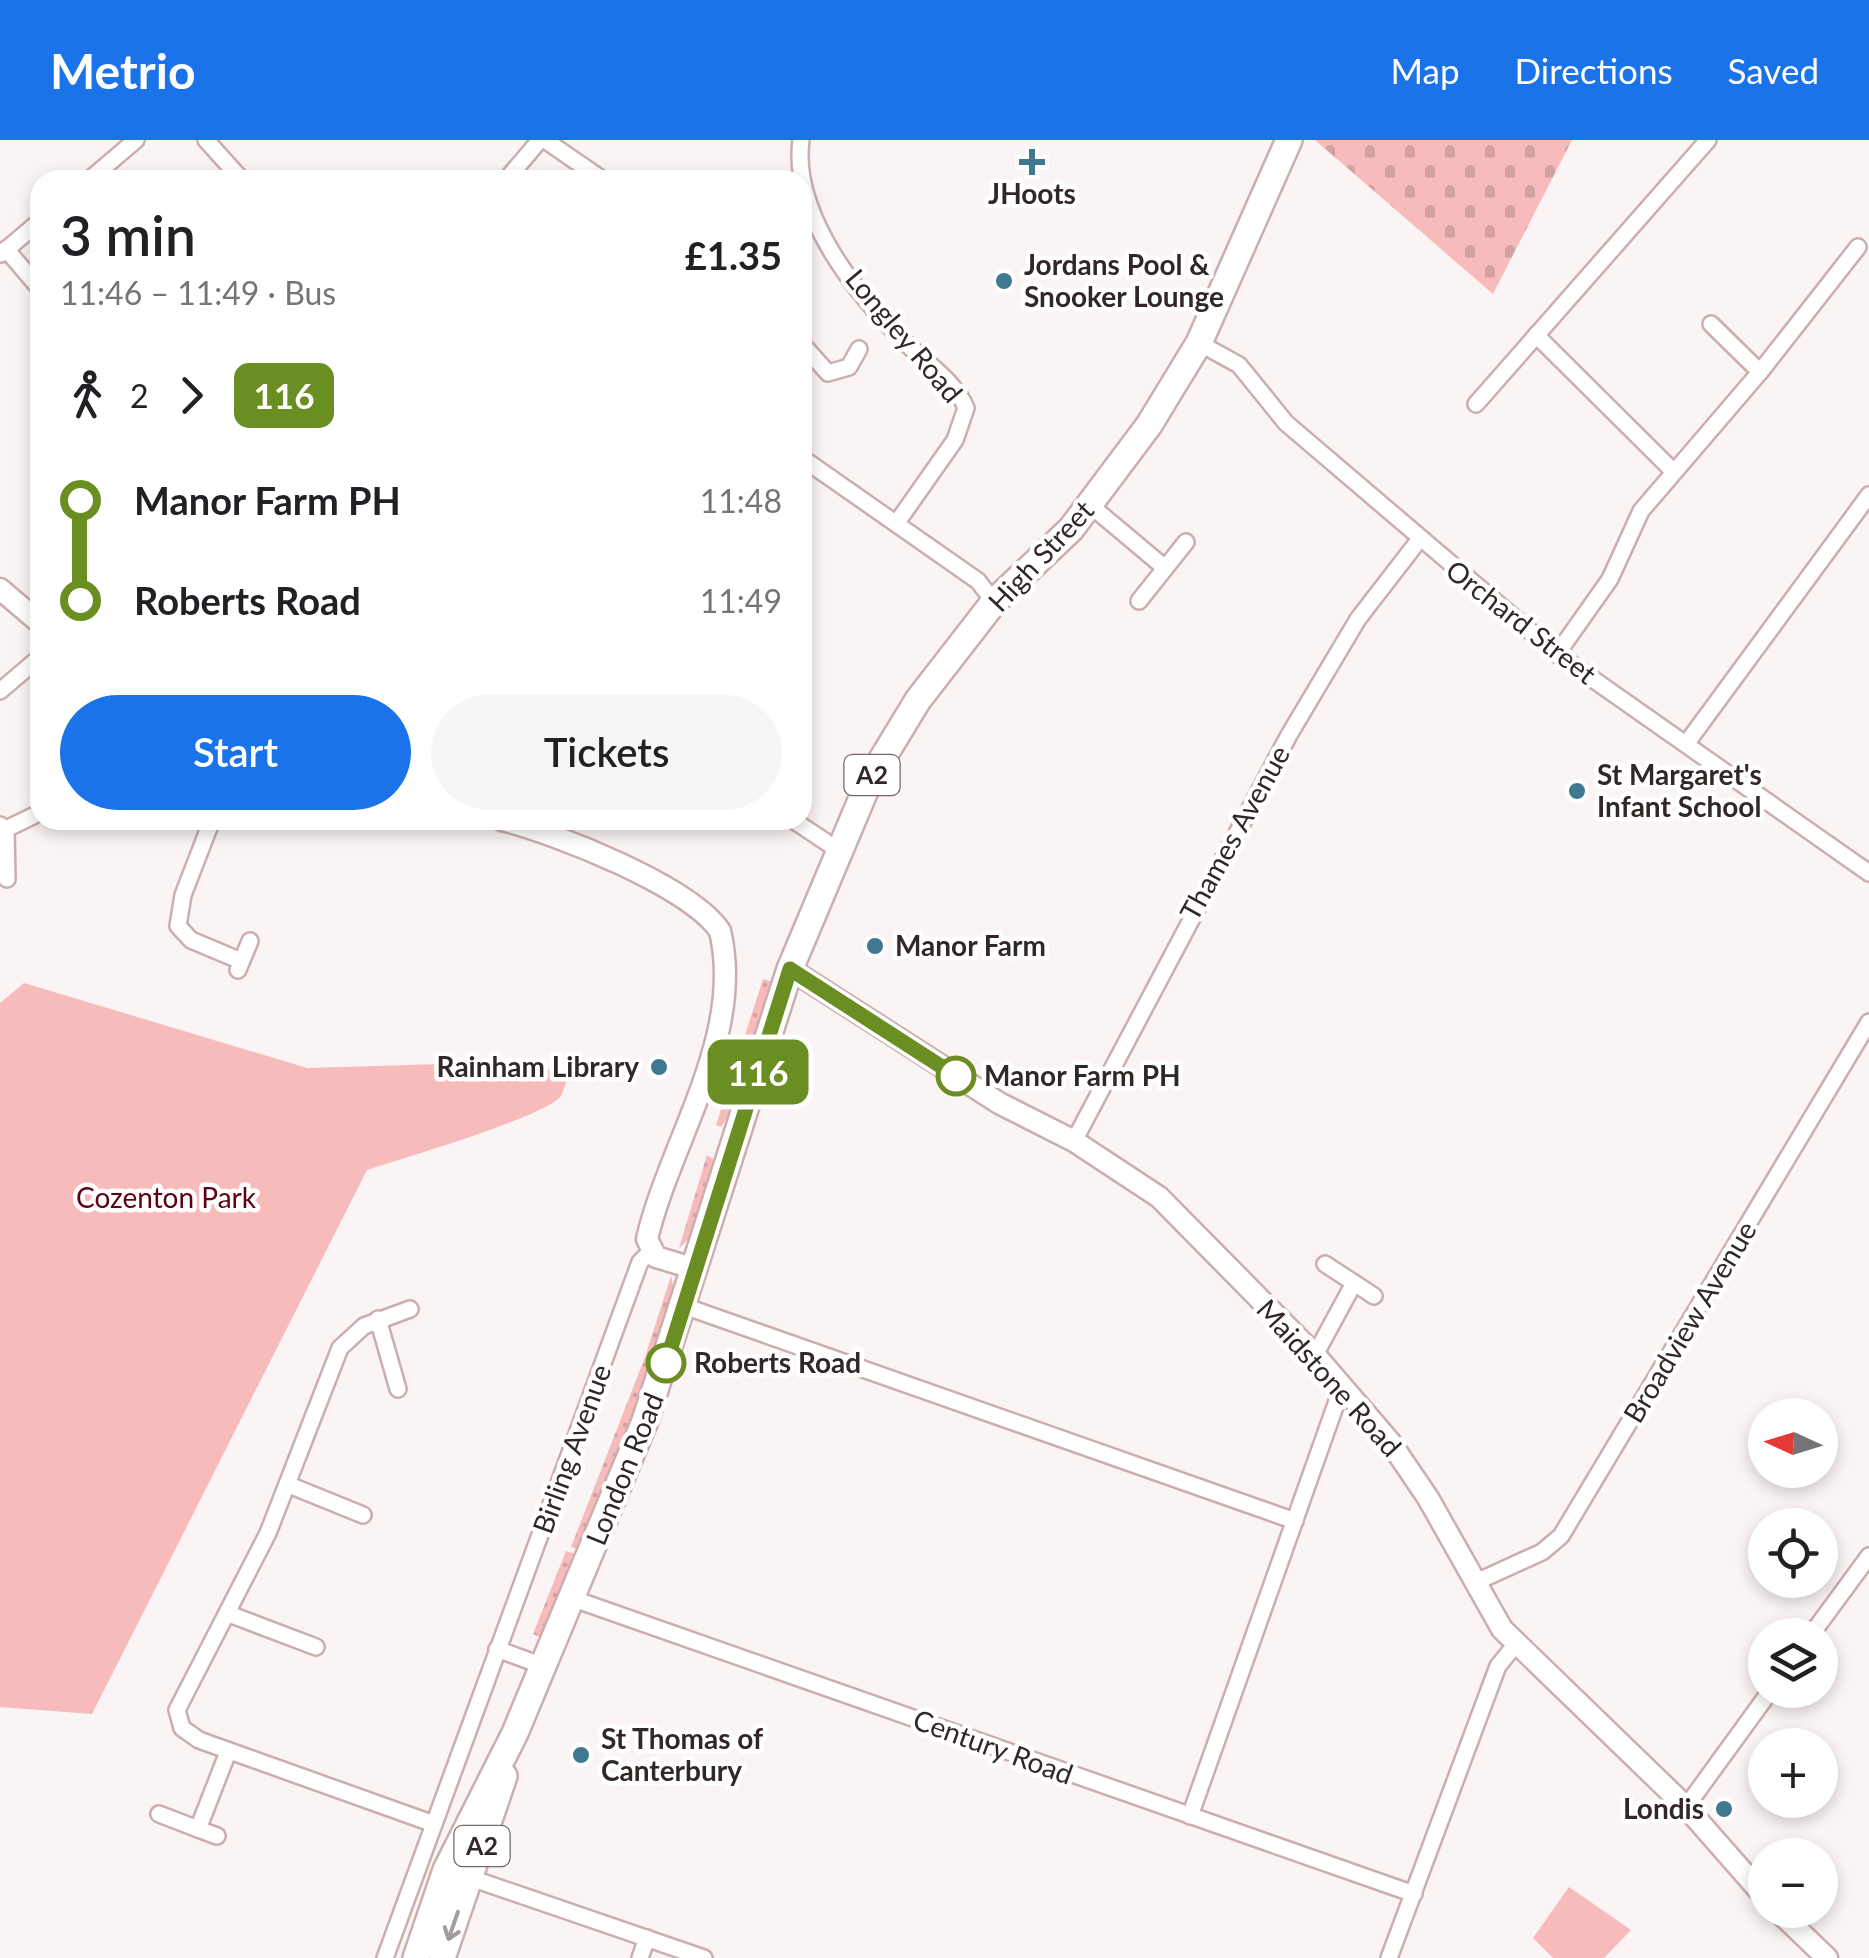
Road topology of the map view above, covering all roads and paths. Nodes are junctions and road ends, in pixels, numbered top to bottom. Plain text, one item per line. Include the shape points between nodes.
1 (136, 140) edge
2 (206, 140) edge
3 (542, 140) edge
4 (801, 140) edge
5 (1289, 140) edge
6 (1708, 140) edge
7 (102, 170) edge
8 (233, 170) edge
9 (515, 170) edge
10 (588, 170) edge
11 (804, 170) edge
12 (812, 202) edge
13 (30, 229) edge
14 (1858, 247) dead end
15 (1833, 250) dead end
16 (3, 252) edge
17 (1846, 261) junction
18 (30, 279) edge
19 (1712, 324) dead end
20 (1536, 334) junction
21 (1199, 342) junction
22 (859, 349) dead end
23 (812, 355) edge
24 (1760, 372) junction
25 (1476, 404) dead end
26 (812, 465) edge
27 (1674, 472) junction
28 (1869, 495) edge
29 (1090, 505) junction
30 (898, 522) junction
31 (1419, 540) junction
32 (1186, 542) dead end
33 (1165, 568) junction
34 (0, 589) edge
35 (1140, 601) dead end
36 (994, 602) junction
37 (30, 614) edge
38 (1556, 654) junction
39 (30, 666) edge
40 (0, 691) edge
41 (1686, 744) junction
42 (30, 817) edge
43 (3, 827) edge
44 (208, 830) edge
45 (539, 830) edge
46 (808, 830) edge
47 (838, 850) junction
48 (1869, 873) edge
49 (6, 879) dead end
50 (250, 941) dead end
51 (790, 969) junction
52 (1869, 1022) edge
53 (1074, 1142) junction
54 (650, 1252) junction
55 (1325, 1264) dead end
56 (696, 1269) junction
57 (1354, 1283) junction
58 (1374, 1296) dead end
59 (684, 1306) junction
60 (410, 1309) dead end
61 (378, 1319) junction
62 (1315, 1355) junction
63 (1342, 1387) junction
64 (398, 1389) dead end
65 (288, 1486) junction
66 (363, 1515) dead end
67 (1294, 1522) junction
68 (1869, 1556) edge
69 (1474, 1583) junction
70 (572, 1598) junction
71 (229, 1614) junction
72 (1823, 1618) edge
73 (1516, 1644) junction
74 (316, 1648) dead end
75 (497, 1648) junction
76 (543, 1666) junction
77 (1758, 1708) edge
78 (228, 1752) junction
79 (1686, 1806) junction
80 (159, 1814) dead end
81 (1190, 1816) junction
82 (434, 1824) junction
83 (198, 1829) junction
84 (218, 1836) dead end
85 (458, 1874) junction
86 (1748, 1877) edge
87 (1414, 1894) junction
88 (1796, 1928) edge
89 (647, 1938) junction
90 (386, 1958) edge
91 (416, 1958) edge
92 (442, 1958) edge
93 (640, 1958) edge
94 (704, 1958) edge
95 (1389, 1958) edge
96 (1828, 1958) edge

1 - 7 street
2 - 8 street
3 - 9 street
3 - 10 street
4 - 11 street, Longley Road
5 - 21 main road, High Street / A2
6 - 20 street
12 - 30 street, Longley Road via 848,273 966,408 956,440
13 - 16 street
14 - 17 street
15 - 17 street
16 - 18 street
17 - 24 street
19 - 24 street
20 - 25 street
20 - 27 street
21 - 29 main road, High Street / A2
21 - 31 street, Orchard Street via 1239,365 1274,412
22 - 23 street via 849,367 828,373
24 - 27 street
26 - 30 street
27 - 38 street via 1640,511 1610,579
28 - 41 street
29 - 33 street
29 - 36 main road, High Street / A2 via 1047,556
30 - 36 street via 978,581
31 - 38 street, Orchard Street
31 - 53 street, Thames Avenue via 1358,620 1289,735
32 - 33 street
33 - 35 street
34 - 37 street
36 - 47 main road, High Street / A2 via 892,740
38 - 41 street, Orchard Street
39 - 40 street
41 - 48 street, Orchard Street
42 - 43 street
43 - 49 street
44 - 50 street via 178,926 240,966
45 - 54 street, Birling Avenue via 610,858 720,931 716,1048 650,1228
46 - 47 street
47 - 51 main road, High Street / A2
51 - 53 street, Maidstone Road via 999,1103
51 - 56 main road, London Road / A2
52 - 69 street, Broadview Avenue via 1562,1536
53 - 62 street, Maidstone Road via 1159,1197
54 - 56 street
54 - 75 street, Birling Avenue via 640,1262
55 - 57 street
56 - 59 main road, London Road / A2
57 - 58 street
57 - 62 street
59 - 67 street
59 - 70 main road, London Road / A2 via 656,1393
60 - 61 street
61 - 64 street
61 - 65 street via 346,1340 334,1358
62 - 63 street, Maidstone Road
63 - 67 street
63 - 69 street, Maidstone Road via 1408,1466
65 - 66 street
65 - 71 street
67 - 81 street
68 - 72 street
69 - 73 street, Maidstone Road
70 - 76 main road, London Road / A2
70 - 81 street, Century Road
71 - 74 street
71 - 78 street via 177,1710 189,1735
73 - 79 street, Maidstone Road
73 - 87 street via 1498,1666
75 - 76 street
75 - 82 street, Birling Avenue
76 - 85 main road, London Road / A2 via 515,1733 494,1814
77 - 79 street
78 - 82 street
78 - 83 street
79 - 86 street, Maidstone Road
80 - 83 street
81 - 87 street, Century Road
82 - 90 street, Birling Avenue
83 - 84 street
85 - 89 street
85 - 91 main road, London Road / A2
85 -> 92 main road, London Road / A2
87 - 95 street
88 - 96 street
89 - 93 street
89 - 94 street

